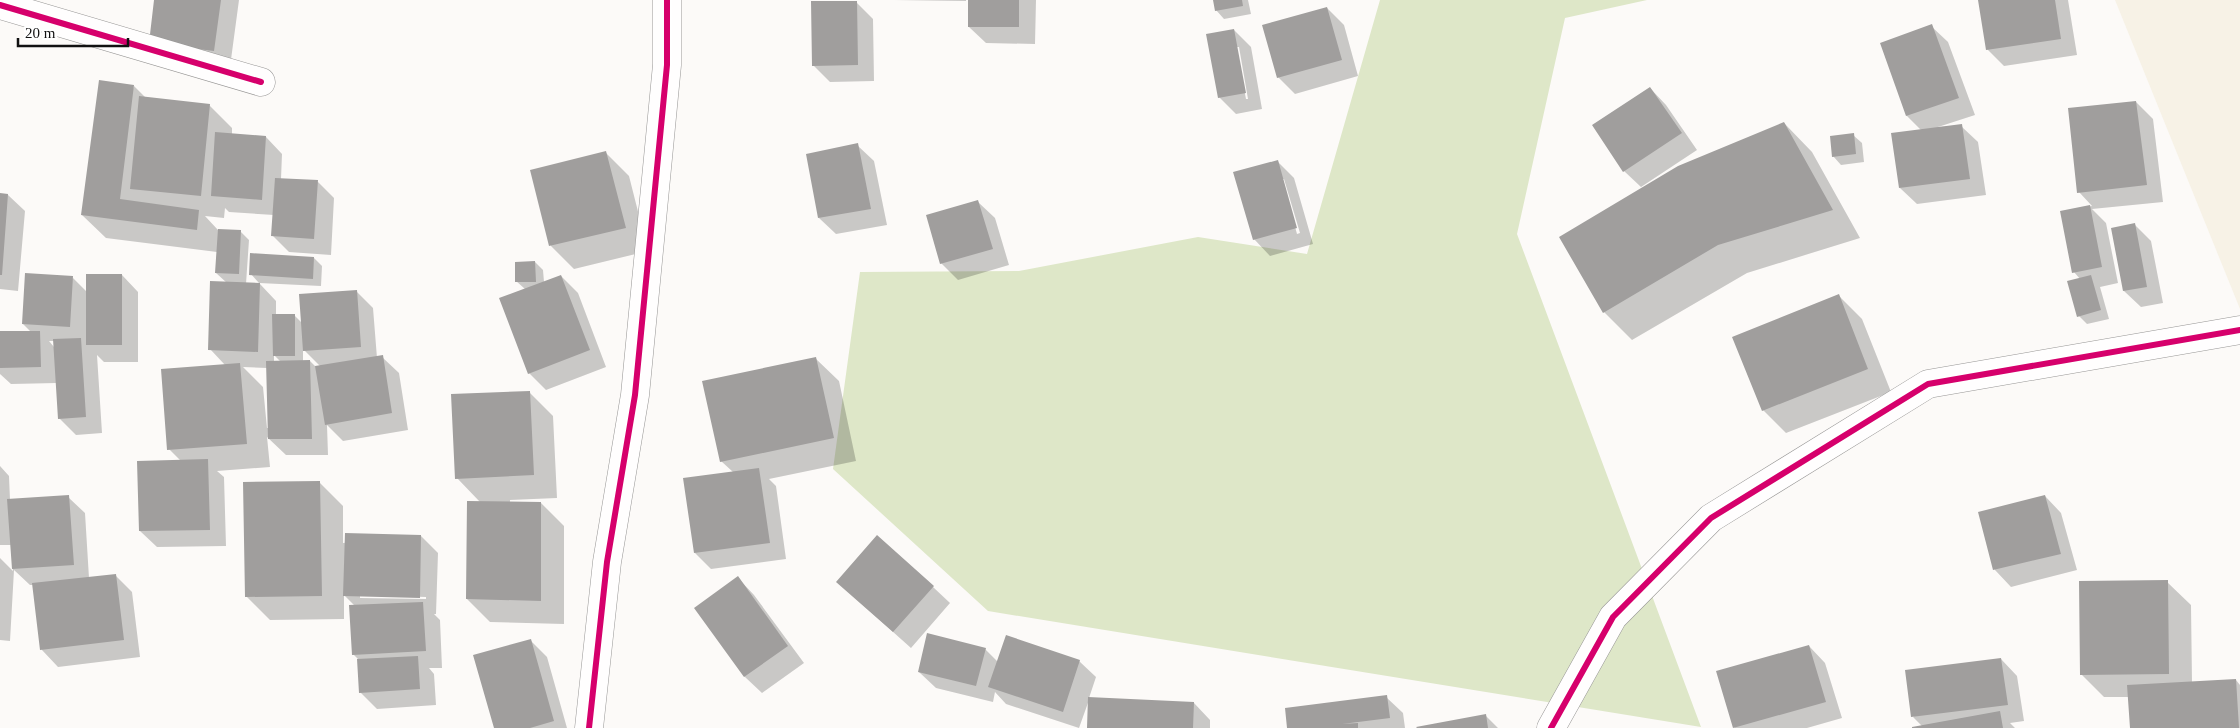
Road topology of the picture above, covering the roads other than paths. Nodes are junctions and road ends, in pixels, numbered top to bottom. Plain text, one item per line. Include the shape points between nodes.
1 (667, 0) edge
2 (0, 5) edge
3 (261, 82) dead end
4 (2240, 330) edge
5 (589, 728) edge
6 (1551, 728) edge

1 - 5 street via 666,65 635,395 607,562
2 - 3 street
4 - 6 street via 1928,384 1712,518 1613,617

